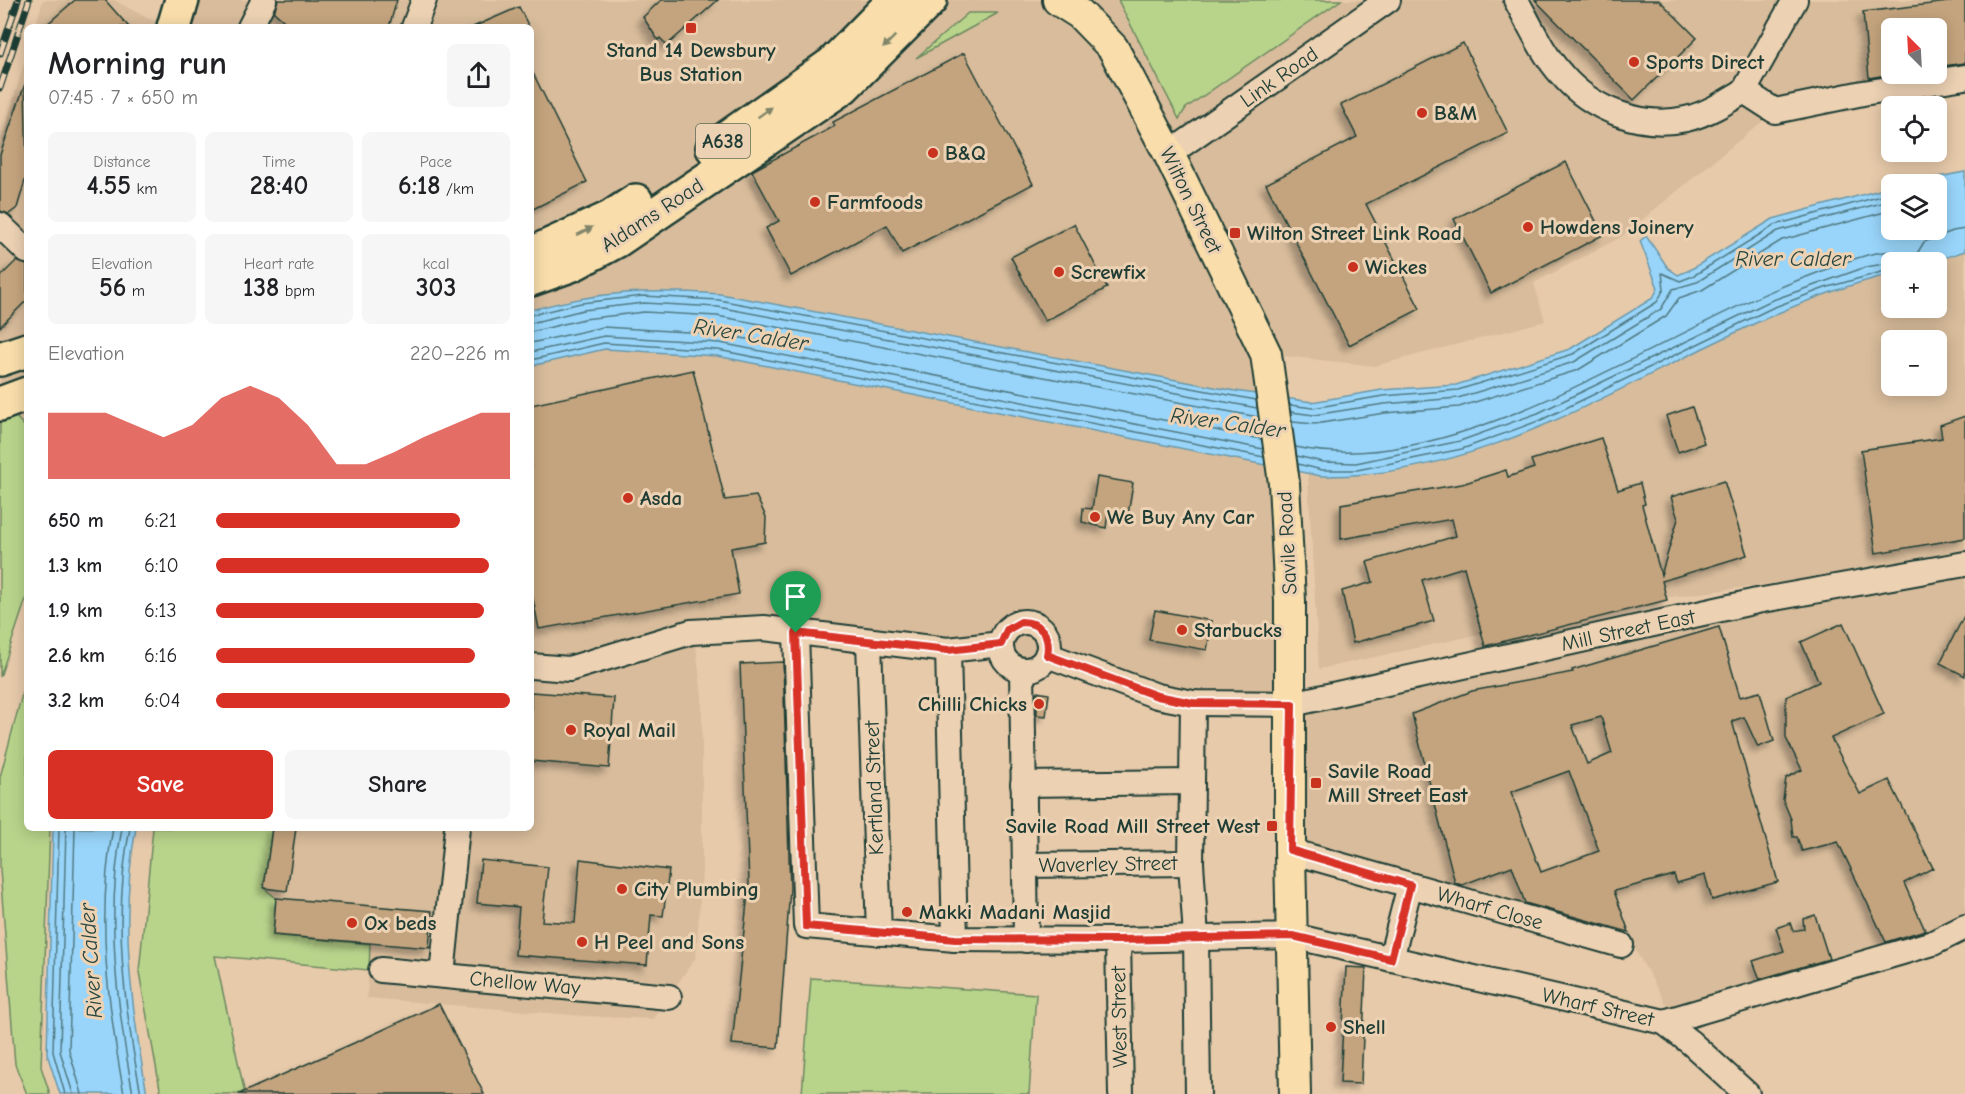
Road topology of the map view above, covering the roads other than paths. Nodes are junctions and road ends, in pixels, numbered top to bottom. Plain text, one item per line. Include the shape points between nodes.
1 (182, 0) edge
2 (424, 0) edge
3 (895, 0) edge
4 (930, 0) edge
5 (1058, 0) edge
6 (1093, 0) edge
7 (1388, 0) edge
8 (1516, 0) edge
9 (1795, 0) edge
10 (175, 24) edge
11 (415, 24) edge
12 (1113, 48) junction
13 (1965, 76) edge
14 (1744, 91) junction
15 (1169, 154) junction
16 (0, 225) edge
17 (24, 248) edge
18 (534, 254) edge
19 (534, 278) edge
20 (24, 351) edge
21 (1266, 354) joint
22 (0, 359) edge
23 (1965, 564) edge
24 (796, 633) junction
25 (869, 642) junction
26 (1001, 644) junction
27 (948, 650) junction
28 (1047, 655) junction
29 (534, 666) edge
30 (1022, 670) junction
31 (1193, 703) junction
32 (1292, 704) junction
33 (1192, 782) junction
34 (1023, 784) junction
35 (457, 831) edge
36 (1290, 850) junction
37 (1191, 863) junction
38 (1025, 865) junction
39 (1410, 885) junction
40 (1965, 927) edge
41 (879, 933) junction
42 (1293, 936) junction
43 (1196, 938) junction
44 (955, 939) junction
45 (1026, 939) junction
46 (1118, 940) junction
47 (1621, 945) dead end
48 (1391, 959) junction
49 (381, 970) dead end
50 (442, 975) junction
51 (669, 997) dead end
52 (1664, 1022) junction
53 (1121, 1094) edge
54 (1198, 1094) edge
55 (1295, 1094) edge
56 (1747, 1094) edge

1 - 10 highway
2 - 11 street
18 -> 3 highway, Aldams Road / A638 via 610,218 738,131 832,64
4 -> 19 highway, Aldams Road / A638 via 843,87 616,241 573,264
5 - 12 main road, Wilton Street via 1080,14
6 - 12 main road, Wilton Street
7 - 15 street, Link Road
8 - 14 street via 1561,75 1583,96 1621,115 1652,122 1686,119
9 - 14 street
12 - 15 main road, Wilton Street
13 - 14 street via 1775,111
15 - 21 main road, Wilton Street
16 - 17 street
20 - 22 highway
21 - 32 main road, Savile Road via 1284,483
23 - 32 street, Mill Street East via 1757,601
24 - 25 street
24 - 29 street via 764,627 691,632 569,669
24 - 41 street, Wharf Street via 806,926
25 - 27 street
25 - 41 street, Kertland Street
26 - 27 street
26 - 28 street via 1013,625 1028,622 1046,634
26 - 30 street via 1008,663
27 - 44 street
28 - 30 street via 1034,668
28 - 31 street, Mill Street East via 1157,696
30 - 34 street
31 - 32 street, Mill Street East
31 - 33 street
32 - 36 main road, Savile Road
33 - 34 street
33 - 37 street
34 - 38 street
35 - 50 street
36 - 39 street, Wharf Close
36 - 42 main road, Savile Road
37 - 38 street, Waverley Street
37 - 43 street
38 - 45 street
39 - 47 street, Wharf Close
39 - 48 street
40 - 52 street, Wharf Street via 1933,943
41 - 44 street, Wharf Street
42 - 43 street, Wharf Street
42 - 48 street, Wharf Street
42 - 55 main road, Savile Road
43 - 46 street, Wharf Street
43 - 54 street
44 - 45 street, Wharf Street
45 - 46 street, Wharf Street
46 - 53 street, West Street
48 - 52 street, Wharf Street
49 - 50 street, Chellow Way
50 - 51 street, Chellow Way
52 - 56 street

